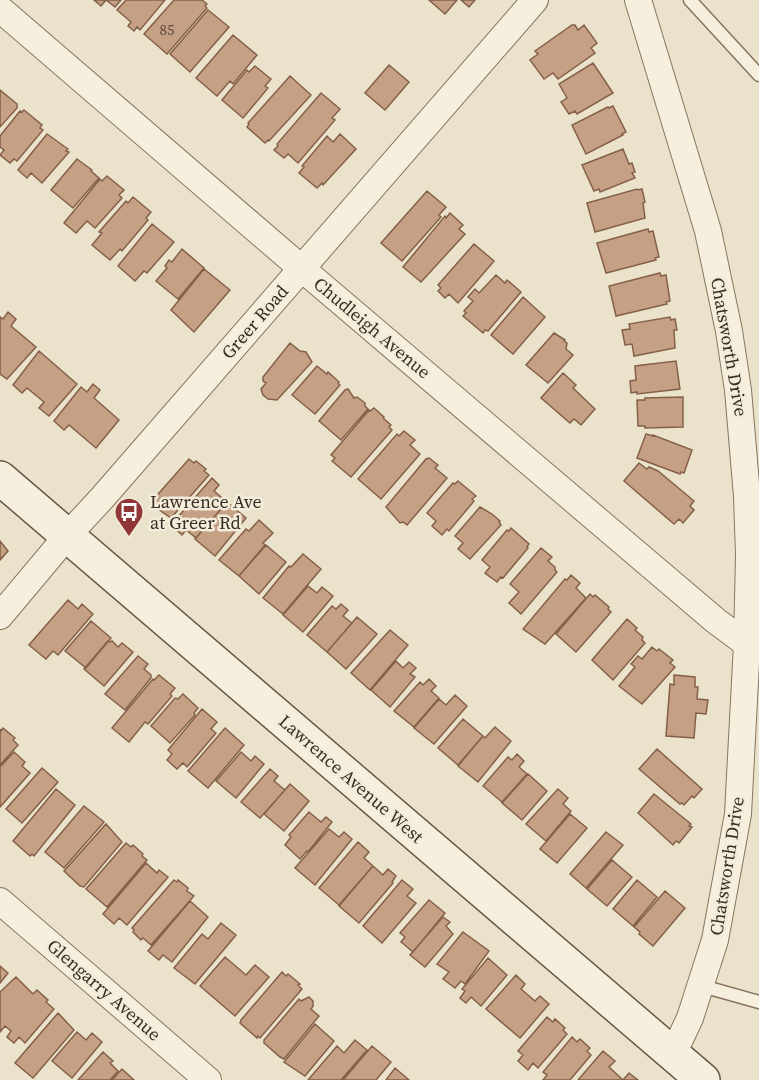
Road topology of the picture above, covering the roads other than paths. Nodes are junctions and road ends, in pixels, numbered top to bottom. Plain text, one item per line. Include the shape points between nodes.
1 (535, 0) edge
2 (638, 0) edge
3 (690, 0) edge
4 (0, 9) edge
5 (759, 75) edge
6 (301, 268) junction
7 (0, 478) edge
8 (67, 536) junction
9 (0, 616) edge
10 (747, 644) junction
11 (0, 901) edge
12 (702, 986) junction
13 (759, 1002) edge
14 (673, 1054) junction
15 (208, 1080) edge
16 (703, 1080) edge

1 - 6 street, Greer Road
2 - 10 street, Chatsworth Drive via 708,231 729,331 747,496
3 - 5 lane
4 - 6 street, Chudleigh Avenue
6 - 8 street, Greer Road
6 - 10 street, Chudleigh Avenue
7 - 8 main road, Lawrence Avenue West
8 - 9 street, Greer Road
8 - 14 main road, Lawrence Avenue West
10 - 12 street, Chatsworth Drive via 738,814 716,936
11 - 15 street, Glengarry Avenue
12 - 13 lane
12 - 14 street, Chatsworth Drive
14 - 16 main road, Lawrence Avenue West

